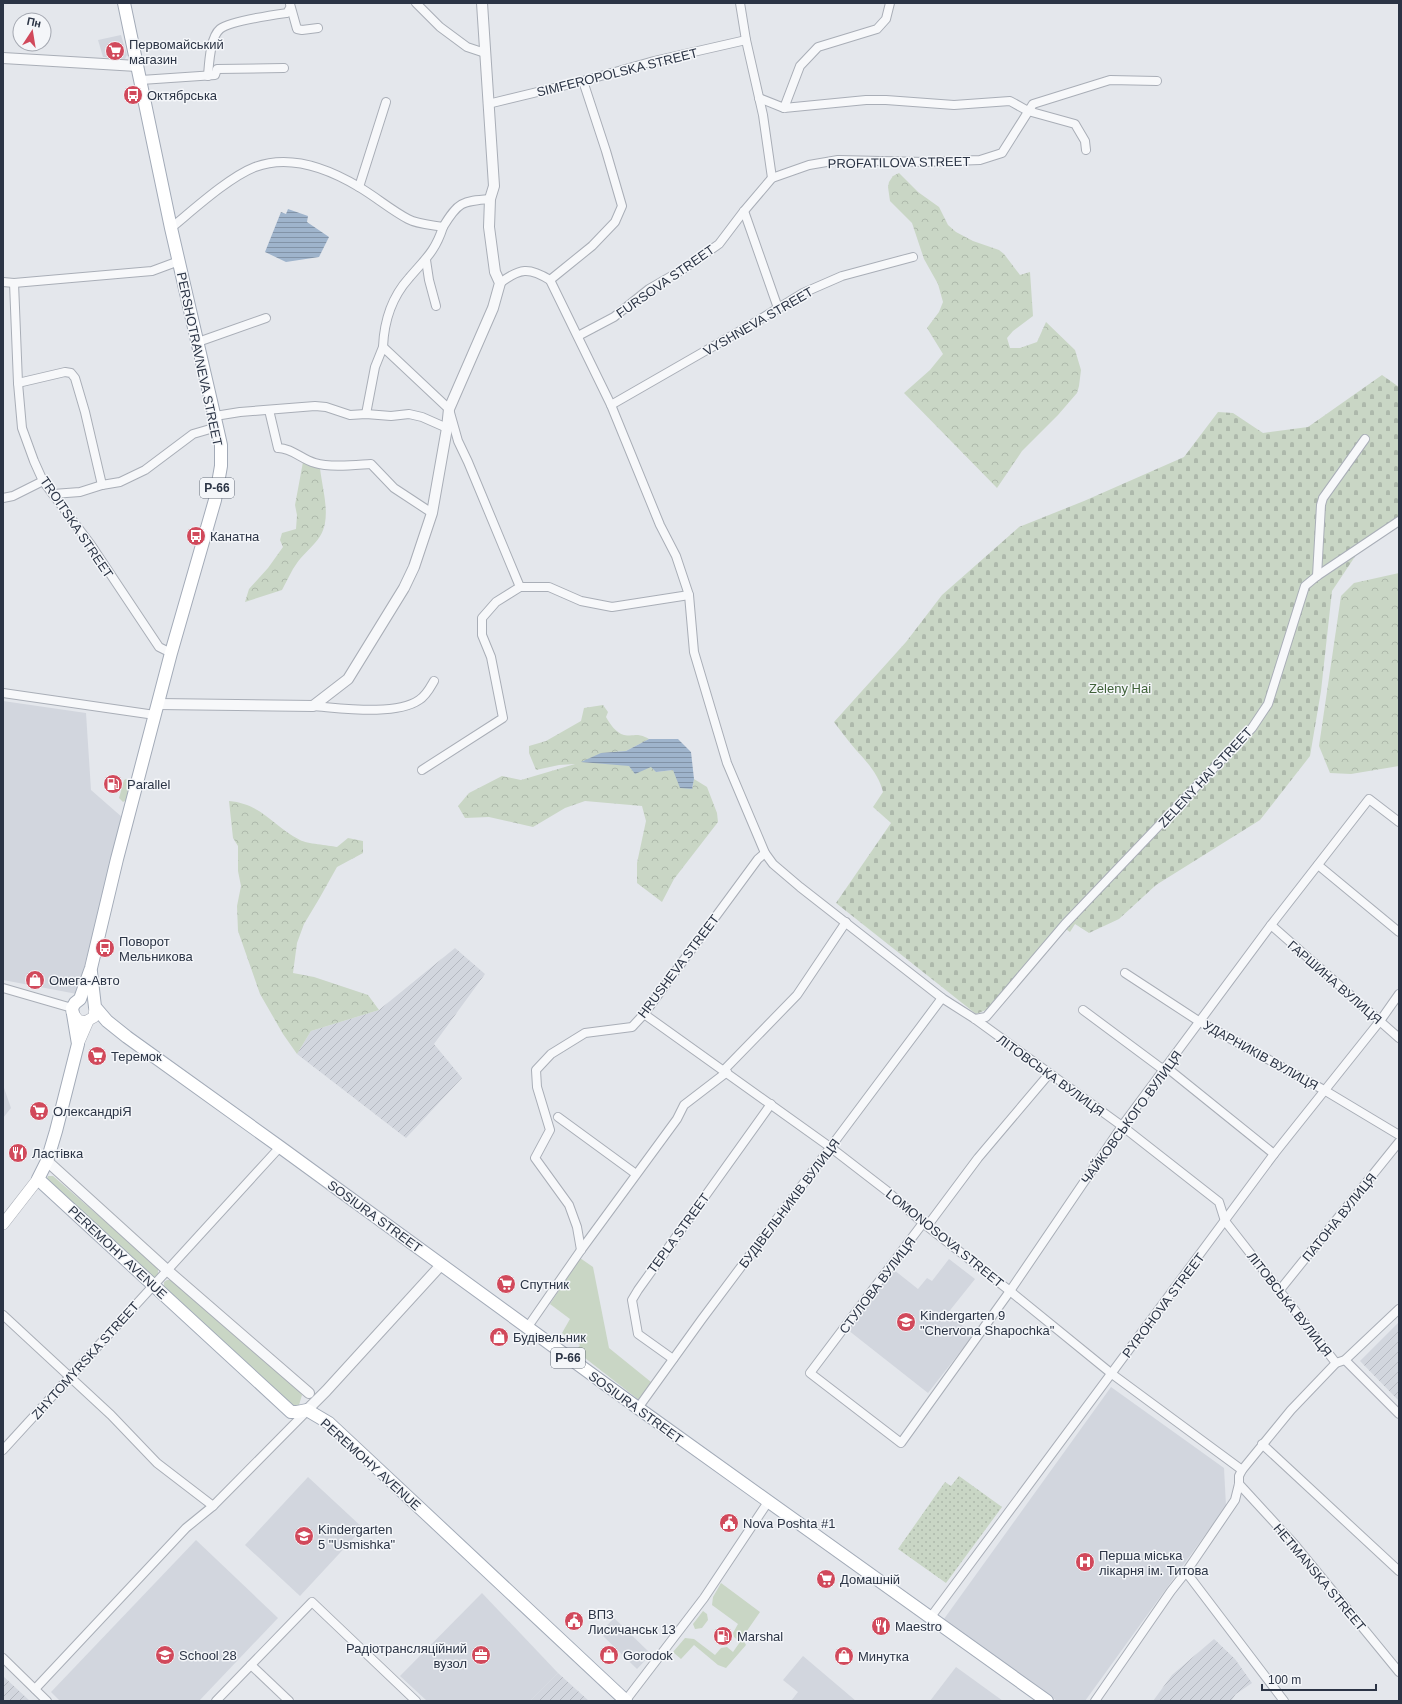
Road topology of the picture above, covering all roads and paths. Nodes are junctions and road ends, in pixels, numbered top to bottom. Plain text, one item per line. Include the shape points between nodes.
1 (124, 3) edge
2 (416, 3) edge
3 (482, 3) edge
4 (740, 3) edge
5 (890, 3) edge
6 (290, 5) edge
7 (318, 28) dead end
8 (746, 40) junction
9 (485, 53) junction
10 (3, 58) edge
11 (137, 66) junction
12 (284, 68) dead end
13 (208, 76) junction
14 (141, 80) junction
15 (583, 81) junction
16 (1157, 81) dead end
17 (758, 98) junction
18 (386, 102) dead end
19 (488, 104) junction
20 (784, 108) junction
21 (1028, 112) junction
22 (1086, 150) dead end
23 (772, 178) junction
24 (359, 187) junction
25 (490, 199) junction
26 (744, 210) junction
27 (443, 227) junction
28 (171, 228) junction
29 (913, 257) dead end
30 (426, 260) junction
31 (179, 261) junction
32 (550, 280) junction
33 (3, 282) edge
34 (500, 283) junction
35 (14, 284) junction
36 (436, 306) dead end
37 (778, 308) junction
38 (266, 318) dead end
39 (578, 336) junction
40 (198, 342) junction
41 (383, 347) junction
42 (18, 383) junction
43 (611, 405) junction
44 (449, 409) junction
45 (269, 410) junction
46 (366, 414) junction
47 (216, 422) junction
48 (447, 428) junction
49 (1365, 439) dead end
50 (43, 481) junction
51 (102, 485) junction
52 (53, 494) junction
53 (3, 498) edge
54 (432, 513) junction
55 (1399, 521) edge
56 (1317, 576) junction
57 (520, 587) junction
58 (689, 595) junction
59 (171, 654) junction
60 (434, 681) dead end
61 (3, 693) edge
62 (313, 706) junction
63 (157, 709) junction
64 (422, 770) dead end
65 (1399, 822) edge
66 (765, 853) junction
67 (1318, 864) junction
68 (846, 922) junction
69 (1271, 925) junction
70 (1399, 932) edge
71 (91, 968) junction
72 (1125, 973) dead end
73 (3, 988) edge
74 (1399, 994) edge
75 (942, 998) junction
76 (95, 1006) junction
77 (75, 1007) junction
78 (1083, 1010) dead end
79 (644, 1014) junction
80 (975, 1019) junction
81 (88, 1021) junction
82 (1380, 1021) junction
83 (1200, 1022) junction
84 (1399, 1038) edge
85 (78, 1044) junction
86 (1166, 1067) junction
87 (726, 1071) junction
88 (1049, 1074) junction
89 (1324, 1090) junction
90 (771, 1104) junction
91 (558, 1117) dead end
92 (1122, 1126) junction
93 (1399, 1135) edge
94 (1399, 1142) edge
95 (280, 1147) junction
96 (830, 1147) junction
97 (1274, 1154) junction
98 (47, 1161) junction
99 (636, 1174) junction
100 (38, 1179) junction
101 (1225, 1221) junction
102 (924, 1223) junction
103 (3, 1224) edge
104 (581, 1250) junction
105 (441, 1265) junction
106 (167, 1270) junction
107 (154, 1285) junction
108 (1010, 1291) junction
109 (1279, 1291) junction
110 (1399, 1309) edge
111 (3, 1315) edge
112 (527, 1328) junction
113 (673, 1359) junction
114 (1345, 1360) junction
115 (1336, 1363) junction
116 (1112, 1374) junction
117 (70, 1378) junction
118 (326, 1391) junction
119 (309, 1393) junction
120 (638, 1408) junction
121 (307, 1410) junction
122 (1399, 1414) edge
123 (901, 1442) joint
124 (1262, 1444) junction
125 (3, 1450) edge
126 (1242, 1470) junction
127 (1239, 1484) junction
128 (768, 1502) junction
129 (213, 1506) junction
130 (1186, 1572) junction
131 (1399, 1572) edge
132 (930, 1618) junction
133 (3, 1658) edge
134 (251, 1665) junction
135 (1399, 1672) edge
136 (35, 1689) junction
137 (47, 1701) edge
138 (216, 1701) edge
139 (289, 1701) edge
140 (416, 1701) edge
141 (626, 1701) edge
142 (1047, 1701) edge
143 (1095, 1701) edge
144 (1284, 1701) edge

1 - 11 main road, PERSHOTRAVNEVA STREET / Р-66
2 - 9 street via 440,27 467,47
3 - 9 street
4 - 8 street
5 - 20 street via 886,19 877,29 818,47 800,66
6 - 7 street via 298,29
6 - 13 street via 287,13 220,28 214,37
8 - 15 street, SIMFEROPOLSKA STREET via 654,61
8 - 17 street
9 - 19 street
10 - 11 street
11 - 14 main road, PERSHOTRAVNEVA STREET / Р-66
12 - 13 street via 217,69 215,75
13 - 14 street
14 - 28 main road, PERSHOTRAVNEVA STREET / Р-66
15 - 19 street, SIMFEROPOLSKA STREET
15 - 32 street via 622,206 614,222 592,246
16 - 21 street, PROFATILOVA STREET via 1110,80 1033,104
17 - 20 street
17 - 23 street via 766,130
18 - 24 street
19 - 25 street via 494,186
20 - 21 street via 866,100 954,105 1010,101
21 - 22 street via 1075,124 1085,141
21 - 23 street, PROFATILOVA STREET via 1002,153 980,160 838,160 810,165
23 - 26 street, FURSOVA STREET
24 - 27 street via 409,220
24 - 28 street via 310,165 275,163 255,167 234,178
25 - 27 street via 460,204
25 - 34 street via 495,272
26 - 37 street
26 - 39 street, FURSOVA STREET via 719,244 649,289 614,317
27 - 30 street via 439,240
28 - 31 main road, PERSHOTRAVNEVA STREET / Р-66
29 - 37 street, VYSHNEVA STREET via 842,276 803,293
30 - 36 street via 428,280
30 - 41 street via 408,279 390,309 384,330
31 - 35 street via 152,271
31 - 40 main road, PERSHOTRAVNEVA STREET / Р-66
32 - 34 street via 526,270 513,273
32 - 39 street, ЛІТОВСЬКА ВУЛИЦЯ
33 - 35 street
34 - 44 street via 493,308
35 - 42 street, TROITSKA STREET
37 - 43 street, VYSHNEVA STREET
38 - 40 street
39 - 43 street, ЛІТОВСЬКА ВУЛИЦЯ
40 - 47 main road, PERSHOTRAVNEVA STREET / Р-66
41 - 44 street
41 - 46 street via 375,367
42 - 50 street, TROITSKA STREET via 22,428
42 - 51 street via 65,372 71,373 86,412
43 - 58 street, ЛІТОВСЬКА ВУЛИЦЯ via 660,525 676,556
44 - 48 street
44 - 57 street via 458,441
45 - 46 street via 315,406 350,415
45 - 47 street
45 - 54 street via 278,448 285,448 315,463 347,466 371,464 394,488
46 - 48 street via 409,414
47 - 51 street via 193,434 136,475 120,482
47 - 59 main road, PERSHOTRAVNEVA STREET / Р-66 via 221,444 221,466 215,500
48 - 54 street
49 - 56 street via 1323,498
50 - 52 street, TROITSKA STREET
50 - 53 street via 13,496
51 - 52 street via 80,492
52 - 59 street, TROITSKA STREET via 91,545 159,647
54 - 62 street via 417,559 404,588 348,679
55 - 56 street, ZELENY HAI STREET
56 - 80 street, ZELENY HAI STREET via 1305,586 1268,704 1252,728 1065,924 986,1017
57 - 58 street via 549,587 582,602 612,607
57 - 64 street via 496,602 482,618 482,635 491,657 503,718
58 - 66 street, ЛІТОВСЬКА ВУЛИЦЯ via 696,660 727,763
59 - 63 main road, PERSHOTRAVNEVA STREET / Р-66
60 - 62 street via 419,701 403,708 379,710
61 - 63 street
62 - 63 street
63 - 71 main road, PERSHOTRAVNEVA STREET / Р-66
65 - 67 street, ЧАЙКОВСЬКОГО ВУЛИЦЯ via 1369,799
66 - 68 street, ЛІТОВСЬКА ВУЛИЦЯ via 773,864
66 - 79 street, HRUSHEVA STREET
67 - 69 street, ЧАЙКОВСЬКОГО ВУЛИЦЯ
67 - 70 street
68 - 75 street, ЛІТОВСЬКА ВУЛИЦЯ
68 - 87 street via 797,995
69 - 82 street, ГАРШИНА ВУЛИЦЯ
69 - 83 street, ЧАЙКОВСЬКОГО ВУЛИЦЯ
71 - 76 main road, PERSHOTRAVNEVA STREET / Р-66
71 - 77 main road, PERSHOTRAVNEVA STREET / Р-66
72 - 83 street, УДАРНИКІВ ВУЛИЦЯ
73 - 77 street
74 - 82 street, PYROHOVA STREET
75 - 80 street, ЛІТОВСЬКА ВУЛИЦЯ
75 - 96 street, БУДІВЕЛЬНИКІВ ВУЛИЦЯ
76 - 77 main road via 88,999
76 - 81 main road via 94,1017
76 - 95 main road, SOSIURA STREET / Р-66 via 107,1021 127,1037
77 - 81 main road via 78,1020
77 - 85 main road
78 - 86 street via 1161,1068
79 - 87 street, LOMONOSOVA STREET
79 - 104 street, HRUSHEVA STREET via 632,1027 585,1033 551,1054 536,1070 537,1088 550,1130 535,1158 569,1205 577,1227
80 - 88 street, ЛІТОВСЬКА ВУЛИЦЯ
81 - 85 main road
82 - 84 street, ГАРШИНА ВУЛИЦЯ
82 - 89 street, PYROHOVA STREET
83 - 86 street, ЧАЙКОВСЬКОГО ВУЛИЦЯ
83 - 89 street, УДАРНИКІВ ВУЛИЦЯ
85 - 98 main road
86 - 92 street, ЧАЙКОВСЬКОГО ВУЛИЦЯ
86 - 97 street
87 - 90 street, LOMONOSOVA STREET
87 - 99 street via 684,1105 677,1119
88 - 92 street, ЛІТОВСЬКА ВУЛИЦЯ
88 - 102 street, СТУЛОВА ВУЛИЦЯ via 978,1158 930,1221
89 - 93 street, УДАРНИКІВ ВУЛИЦЯ
89 - 97 street, PYROHOVA STREET
90 - 96 street, LOMONOSOVA STREET
90 - 113 street, TEPLA STREET via 632,1300 638,1334
91 - 99 street
92 - 101 street, ЛІТОВСЬКА ВУЛИЦЯ via 1219,1202
92 - 108 street, ЧАЙКОВСЬКОГО ВУЛИЦЯ
94 - 109 street, ПАТОНА ВУЛИЦЯ
95 - 105 main road, SOSIURA STREET / Р-66
95 - 106 street, ZHYTOMYRSKA STREET
96 - 102 street, LOMONOSOVA STREET via 887,1190
96 - 113 street, БУДІВЕЛЬНИКІВ ВУЛИЦЯ
97 - 101 street, PYROHOVA STREET
98 - 100 main road
98 - 106 street, PEREMOHY AVENUE
99 - 104 street
100 - 103 main road
100 - 107 main road, PEREMOHY AVENUE
101 - 109 street, ЛІТОВСЬКА ВУЛИЦЯ
101 - 116 street, PYROHOVA STREET
102 - 108 street, LOMONOSOVA STREET
102 - 123 street, СТУЛОВА ВУЛИЦЯ via 810,1373
104 - 112 street
105 - 112 main road, SOSIURA STREET / Р-66
105 - 118 street
106 - 107 street, ZHYTOMYRSKA STREET
106 - 119 street, PEREMOHY AVENUE
107 - 117 street, ZHYTOMYRSKA STREET
107 - 121 main road, PEREMOHY AVENUE via 291,1412
108 - 116 street, LOMONOSOVA STREET
108 - 123 street, ЧАЙКОВСЬКОГО ВУЛИЦЯ
109 - 115 street, ЛІТОВСЬКА ВУЛИЦЯ
110 - 114 street
111 - 117 street
112 - 120 main road, SOSIURA STREET / Р-66
113 - 120 street, БУДІВЕЛЬНИКІВ ВУЛИЦЯ
114 - 115 street
114 - 122 street
115 - 124 street
116 - 126 street, LOMONOSOVA STREET
116 - 132 street, PYROHOVA STREET
117 - 125 street, ZHYTOMYRSKA STREET
117 - 129 street via 111,1415 157,1464
118 - 119 street via 318,1394
118 - 121 street
119 - 121 street via 310,1403
120 - 128 main road, SOSIURA STREET / Р-66
121 - 129 street
121 - 141 main road, PEREMOHY AVENUE via 329,1423
124 - 126 street
124 - 131 street
126 - 127 street
127 - 130 street via 1235,1500
127 - 135 street, HETMANSKA STREET via 1295,1545
128 - 132 main road, SOSIURA STREET / Р-66
128 - 141 street via 704,1598
129 - 136 street via 186,1528
130 - 143 street
130 - 144 street
132 - 142 main road, SOSIURA STREET / Р-66
133 - 136 street
134 - 138 street
134 - 139 street
134 - 140 street via 312,1602
136 - 137 street

